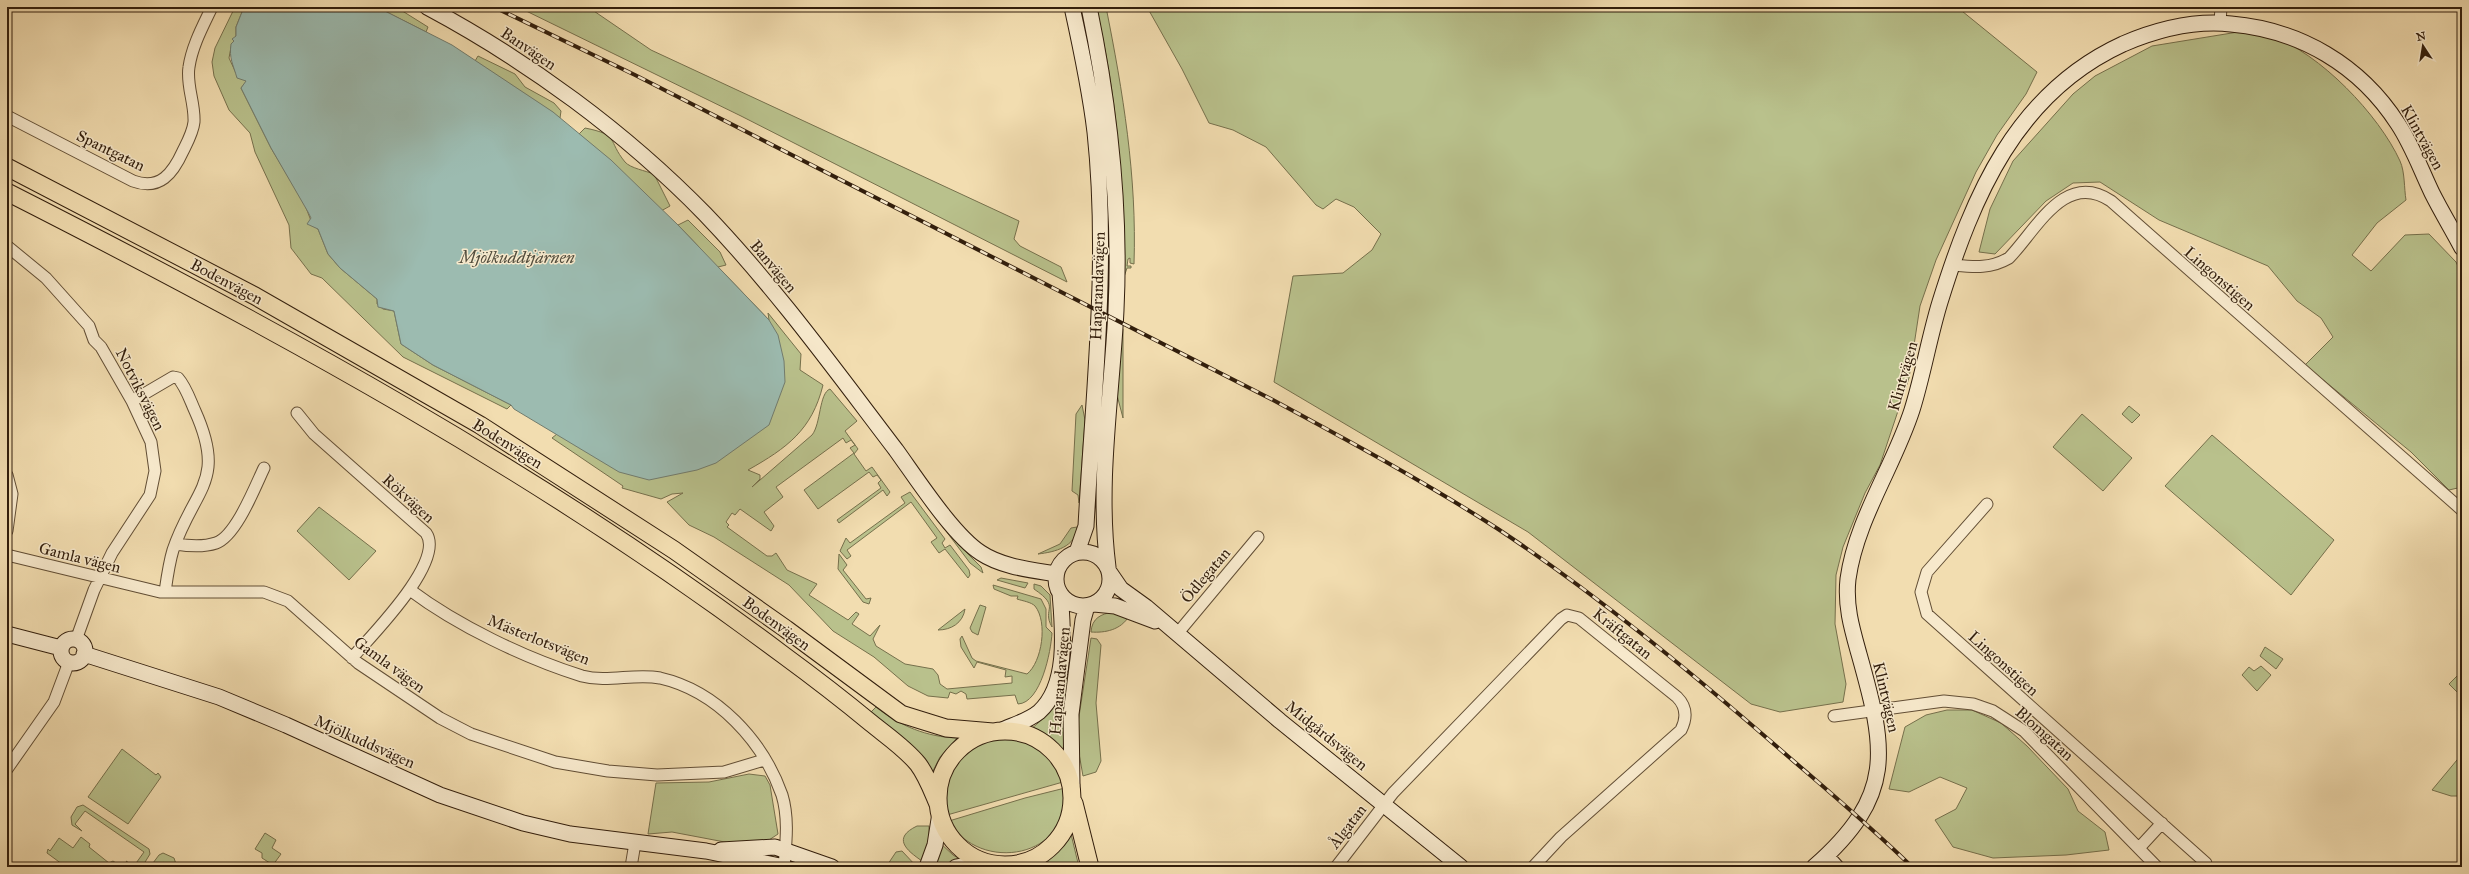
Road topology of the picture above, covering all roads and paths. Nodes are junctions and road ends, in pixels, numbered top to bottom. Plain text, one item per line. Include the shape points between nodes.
1 (212, 7) edge
2 (427, 7) edge
3 (1072, 7) edge
4 (1089, 7) edge
5 (2221, 7) edge
6 (2220, 23) junction
7 (7, 116) edge
8 (7, 167) edge
9 (7, 192) edge
10 (7, 246) edge
11 (2462, 248) edge
12 (1953, 265) junction
13 (132, 401) junction
14 (297, 413) dead end
15 (264, 468) dead end
16 (7, 475) edge
17 (2457, 500) edge
18 (1987, 504) dead end
19 (2462, 510) edge
20 (7, 531) edge
21 (1258, 537) dead end
22 (176, 544) junction
23 (1077, 552) junction
24 (7, 555) edge
25 (1109, 570) junction
26 (1056, 574) junction
27 (100, 578) junction
28 (410, 590) junction
29 (165, 592) junction
30 (1060, 593) junction
31 (1091, 605) junction
32 (1174, 631) junction
33 (7, 634) edge
34 (76, 640) junction
35 (61, 648) junction
36 (84, 654) junction
37 (352, 658) junction
38 (69, 662) junction
39 (1875, 712) junction
40 (1834, 716) dead end
41 (997, 731) junction
42 (764, 760) junction
43 (7, 769) edge
44 (1072, 791) junction
45 (1383, 804) junction
46 (939, 808) junction
47 (2162, 823) junction
48 (635, 843) junction
49 (2139, 848) junction
50 (786, 850) junction
51 (706, 851) junction
52 (1831, 862) edge
53 (2206, 863) dead end
54 (1004, 865) junction
55 (631, 867) edge
56 (784, 867) edge
57 (832, 867) edge
58 (927, 867) edge
59 (956, 867) edge
60 (1034, 867) edge
61 (1090, 867) edge
62 (1336, 867) edge
63 (1461, 867) edge
64 (1533, 867) edge
65 (1814, 867) edge
66 (2157, 867) edge

1 - 7 street, Spantgatan via 193,51 189,69 194,113 191,134 172,172 160,182 144,184 133,181
2 - 26 street, Banvägen via 519,62 586,110 704,213 799,324 970,544 991,558
3 - 23 street, Haparandavägen via 1095,132 1100,230 1099,309 1086,526
4 - 25 street, Haparandavägen via 1108,111 1116,183 1116,304 1103,507
5 - 6 street
6 - 11 street, Klintvägen via 2283,32 2312,46 2357,77 2400,127
6 - 12 street, Klintvägen via 2189,23 2145,35 2111,50 2065,79 2031,113 2009,142 1975,207
8 - 41 main road, Bodenvägen via 255,296 480,424 674,550 901,714 946,728
9 - 46 main road, Bodenvägen via 148,264 379,390 475,447 616,538 732,616 880,730 920,766
10 - 13 street, Notviksvägen via 46,278 88,324 94,340
12 - 17 street, Lingonstigen via 1984,267 2001,262 2014,252 2062,198 2078,192 2097,193 2111,201
12 - 39 street, Klintvägen via 1911,412 1863,528 1849,574 1847,602 1851,624
13 - 22 street via 176,377 185,390 206,439 208,467 204,484
13 - 27 street, Notviksvägen via 150,442 155,471 150,495 112,553
14 - 28 street, Rökvägen via 314,434 428,537 430,551
15 - 22 street via 232,529 221,541 202,545
16 - 20 street via 12,494
17 - 19 street, Lingonstigen
18 - 47 street, Lingonstigen via 1927,572 1921,592 1927,614 2027,706
21 - 32 street, Ödlegatan
22 - 29 street
23 - 25 street via 1095,554
23 - 26 street via 1065,558
24 - 27 street, Gamla vägen
25 - 31 street via 1110,583 1106,593
25 - 32 street, Midgårdsvägen via 1121,589
26 - 30 street via 1056,584
27 - 29 street, Gamla vägen
27 - 34 street, Notviksvägen
28 - 37 street, Rökvägen
28 - 42 street, Mästerlotsvägen via 462,625 583,676 606,679 649,676 685,687 729,714 747,733
29 - 37 street, Gamla vägen via 264,592 288,601
30 - 31 street via 1072,604
30 - 41 street, Haparandavägen via 1061,660 1052,694 1034,716
31 - 32 street, Midgårdsvägen via 1114,606 1134,612
31 - 44 street, Haparandavägen via 1083,620 1071,714
32 - 45 street, Midgårdsvägen
33 - 35 street
34 - 35 street via 67,641
34 - 36 street via 83,645
35 - 38 street via 62,657
36 - 38 street via 78,662
36 - 48 street, Mjölkuddsvägen via 218,697 477,809 550,830
37 - 42 street, Gamla vägen via 407,698 471,734 555,762 608,771 657,775 724,772
38 - 43 street via 54,702
39 - 40 street, Blomgatan
39 - 49 street, Blomgatan via 1944,701 1973,704 1993,711 2024,731
39 - 52 street, Klintvägen via 1880,744 1877,778 1865,806 1846,833
41 - 44 main road via 1028,734 1049,746 1063,763
41 - 46 main road via 974,738 954,754 941,778
42 - 50 street, Mästerlotsvägen via 782,796 787,830
44 - 54 main road via 1071,812 1065,829 1051,847 1025,862
44 - 61 main road
45 - 62 street, Ålgatan
45 - 63 street, Midgårdsvägen
45 - 64 street, Kräftgatan via 1561,619 1567,615 1574,616 1590,626 1677,697 1685,711 1685,721 1681,730 1561,837
46 - 54 main road via 946,830 962,849 974,857
46 - 58 street via 936,845
47 - 49 street
47 - 53 street, Lingonstigen
48 - 51 street, Mjölkuddsvägen
48 - 55 street
49 - 66 street, Blomgatan
50 - 51 street, Mjölkuddsvägen via 768,846
50 - 56 street, Mästerlotsvägen
50 - 57 street, Mjölkuddsvägen
51 - 56 street, Mjölkuddsvägen
52 - 65 street, Klintvägen
54 - 59 street via 977,863
54 - 60 main road

